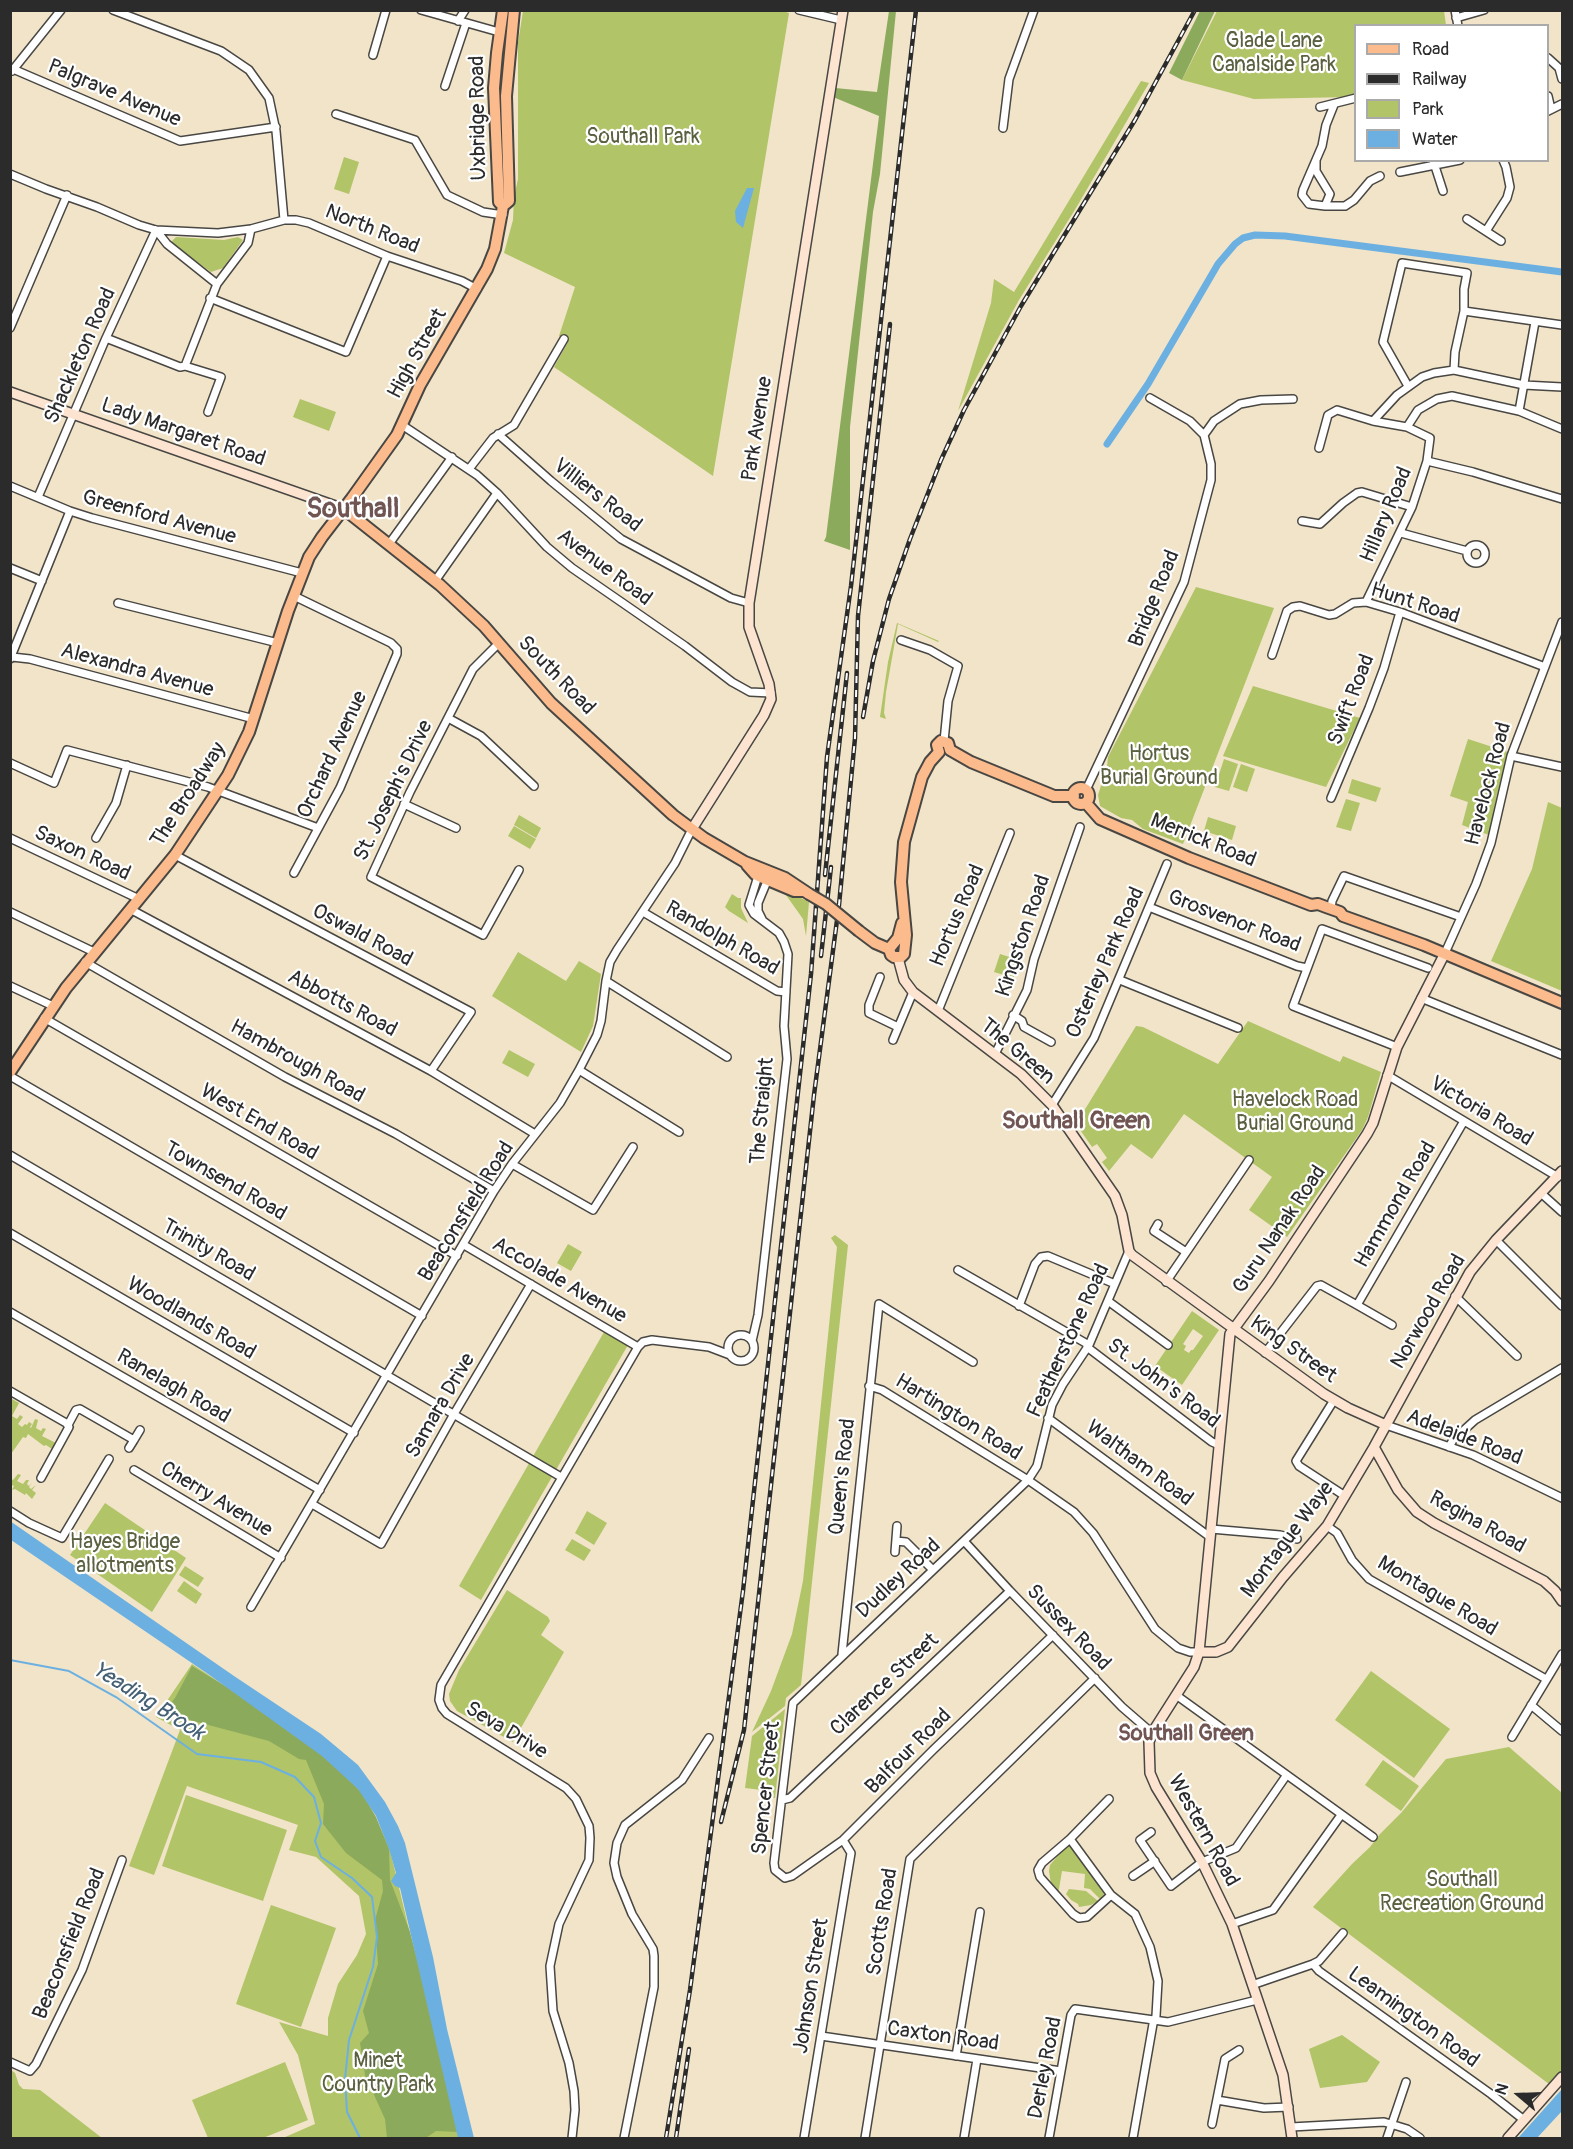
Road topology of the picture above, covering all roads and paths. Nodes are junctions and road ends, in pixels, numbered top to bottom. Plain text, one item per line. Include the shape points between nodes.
1 (62, 10) edge
2 (113, 10) edge
3 (386, 10) edge
4 (421, 10) edge
5 (465, 10) edge
6 (503, 10) edge
7 (514, 10) edge
8 (799, 10) edge
9 (1034, 10) edge
10 (1484, 10) edge
11 (842, 15) edge
12 (1456, 18) edge
13 (462, 22) junction
14 (500, 32) junction
15 (374, 55) dead end
16 (1549, 59) edge
17 (12, 71) edge
18 (495, 77) junction
19 (507, 78) junction
20 (1563, 79) edge
21 (444, 86) dead end
22 (1354, 99) edge
23 (1563, 104) edge
24 (1334, 105) junction
25 (1320, 107) dead end
26 (1549, 110) edge
27 (336, 114) dead end
28 (276, 127) junction
29 (1003, 128) dead end
30 (1316, 161) junction
31 (1504, 162) edge
32 (1434, 164) edge
33 (1400, 172) dead end
34 (10, 174) edge
35 (1380, 176) dead end
36 (1443, 191) dead end
37 (1330, 194) junction
38 (67, 195) junction
39 (1325, 206) junction
40 (1341, 207) junction
41 (503, 210) junction
42 (1467, 219) dead end
43 (284, 220) junction
44 (251, 229) junction
45 (156, 230) junction
46 (1486, 231) junction
47 (1501, 240) dead end
48 (387, 256) junction
49 (217, 284) junction
50 (477, 289) junction
51 (210, 298) junction
52 (1464, 311) junction
53 (1535, 322) junction
54 (1563, 325) edge
55 (10, 328) edge
56 (106, 338) junction
57 (564, 339) dead end
58 (185, 366) junction
59 (1454, 370) junction
60 (1524, 385) junction
61 (1408, 386) junction
62 (1563, 387) edge
63 (10, 392) edge
64 (1293, 399) dead end
65 (1152, 400) dead end
66 (1519, 411) junction
67 (208, 412) dead end
68 (72, 413) junction
69 (1373, 421) junction
70 (402, 424) junction
71 (1407, 427) junction
72 (1563, 429) edge
73 (498, 434) junction
74 (1204, 435) junction
75 (1318, 448) dead end
76 (452, 457) junction
77 (1427, 461) junction
78 (470, 469) junction
79 (10, 486) edge
80 (497, 493) junction
81 (38, 497) junction
82 (1563, 499) edge
83 (1412, 507) junction
84 (344, 509) junction
85 (70, 511) junction
86 (1302, 521) dead end
87 (1401, 533) junction
88 (389, 544) junction
89 (1467, 551) dead end
90 (10, 568) edge
91 (298, 572) junction
92 (42, 581) junction
93 (435, 581) junction
94 (294, 596) junction
95 (1366, 602) junction
96 (118, 603) dead end
97 (749, 603) junction
98 (1400, 612) junction
99 (1563, 622) edge
100 (901, 640) dead end
101 (278, 643) junction
102 (499, 643) junction
103 (1272, 655) dead end
104 (11, 658) edge
105 (1545, 667) junction
106 (771, 693) junction
107 (448, 718) junction
108 (254, 719) junction
109 (944, 748) junction
110 (1511, 756) junction
111 (10, 763) edge
112 (127, 765) junction
113 (1563, 767) edge
114 (534, 786) dead end
115 (1086, 790) junction
116 (218, 791) junction
117 (1074, 796) junction
118 (1331, 798) dead end
119 (1086, 803) junction
120 (404, 804) junction
121 (1080, 827) dead end
122 (318, 828) junction
123 (456, 828) dead end
124 (692, 829) junction
125 (1011, 833) dead end
126 (10, 838) edge
127 (96, 838) dead end
128 (175, 855) junction
129 (1167, 864) dead end
130 (519, 870) dead end
131 (294, 873) dead end
132 (761, 874) junction
133 (805, 892) junction
134 (139, 899) junction
135 (1311, 904) junction
136 (1331, 905) junction
137 (904, 906) junction
138 (1149, 907) junction
139 (130, 909) junction
140 (10, 912) edge
141 (643, 912) junction
142 (1343, 916) junction
143 (1461, 917) junction
144 (891, 945) junction
145 (905, 947) junction
146 (94, 952) junction
147 (1445, 953) junction
148 (898, 958) junction
149 (85, 962) junction
150 (1307, 968) junction
151 (1428, 968) dead end
152 (880, 977) dead end
153 (1120, 980) junction
154 (606, 981) junction
155 (10, 986) edge
156 (786, 992) junction
157 (913, 992) junction
158 (1421, 998) junction
159 (1563, 1003) edge
160 (52, 1006) junction
161 (938, 1011) junction
162 (1013, 1015) junction
163 (44, 1018) junction
164 (898, 1027) junction
165 (1238, 1028) dead end
166 (893, 1040) dead end
167 (1051, 1042) dead end
168 (1396, 1047) junction
169 (995, 1054) junction
170 (1563, 1054) edge
171 (727, 1057) dead end
172 (11, 1070) edge
173 (579, 1070) junction
174 (431, 1071) junction
175 (1387, 1074) junction
176 (1052, 1105) junction
177 (1464, 1121) junction
178 (679, 1132) dead end
179 (535, 1134) junction
180 (633, 1147) dead end
181 (10, 1155) edge
182 (1249, 1160) dead end
183 (512, 1164) junction
184 (1560, 1174) edge
185 (494, 1191) junction
186 (1542, 1194) junction
187 (1563, 1212) edge
188 (1158, 1224) dead end
189 (10, 1233) edge
190 (1496, 1240) junction
191 (464, 1245) junction
192 (1129, 1251) junction
193 (1186, 1252) junction
194 (457, 1256) junction
195 (958, 1270) dead end
196 (1166, 1282) junction
197 (531, 1284) junction
198 (1115, 1284) junction
199 (1455, 1296) junction
200 (1108, 1301) junction
201 (1357, 1305) junction
202 (1018, 1306) junction
203 (1563, 1306) edge
204 (10, 1312) edge
205 (758, 1315) junction
206 (422, 1316) junction
207 (1392, 1325) dead end
208 (1232, 1330) junction
209 (742, 1335) junction
210 (752, 1341) junction
211 (729, 1342) junction
212 (1168, 1345) dead end
213 (1088, 1346) junction
214 (638, 1347) junction
215 (709, 1347) junction
216 (1265, 1353) junction
217 (730, 1355) junction
218 (1517, 1356) dead end
219 (973, 1362) dead end
220 (1563, 1368) edge
221 (388, 1375) junction
222 (870, 1386) junction
223 (10, 1391) edge
224 (1334, 1400) junction
225 (454, 1414) junction
226 (1048, 1418) junction
227 (68, 1425) junction
228 (1386, 1425) junction
229 (140, 1430) dead end
230 (354, 1433) junction
231 (134, 1440) junction
232 (1219, 1445) junction
233 (1449, 1447) junction
234 (129, 1448) dead end
235 (1374, 1448) junction
236 (109, 1459) dead end
237 (1366, 1461) junction
238 (1385, 1466) junction
239 (134, 1470) dead end
240 (561, 1477) junction
241 (41, 1478) dead end
242 (1028, 1480) junction
243 (320, 1490) junction
244 (1345, 1496) junction
245 (1563, 1498) edge
246 (312, 1504) junction
247 (10, 1511) edge
248 (897, 1526) dead end
249 (1327, 1526) junction
250 (1210, 1533) junction
251 (1297, 1539) dead end
252 (896, 1541) junction
253 (964, 1541) junction
254 (895, 1552) dead end
255 (918, 1554) dead end
256 (281, 1558) junction
257 (926, 1563) dead end
258 (933, 1570) junction
259 (1010, 1591) junction
260 (1563, 1601) edge
261 (251, 1607) dead end
262 (1053, 1635) junction
263 (1199, 1652) junction
264 (842, 1654) junction
265 (1563, 1654) edge
266 (1095, 1678) junction
267 (1546, 1679) junction
268 (1176, 1695) junction
269 (793, 1703) joint
270 (1531, 1705) junction
271 (1563, 1731) edge
272 (1152, 1733) junction
273 (1512, 1737) dead end
274 (709, 1738) dead end
275 (1286, 1776) junction
276 (1109, 1799) dead end
277 (782, 1800) junction
278 (1341, 1815) junction
279 (1151, 1832) dead end
280 (1373, 1837) dead end
281 (1070, 1839) junction
282 (843, 1840) junction
283 (122, 1860) dead end
284 (1155, 1861) junction
285 (1202, 1862) junction
286 (780, 1875) joint
287 (1133, 1876) dead end
288 (1111, 1895) junction
289 (980, 1912) dead end
290 (1232, 1924) junction
291 (1342, 1933) dead end
292 (1313, 1964) junction
293 (1252, 1985) junction
294 (1257, 2000) junction
295 (1155, 2020) junction
296 (821, 2036) junction
297 (880, 2045) junction
298 (1239, 2050) dead end
299 (956, 2056) junction
300 (977, 2059) junction
301 (10, 2062) edge
302 (1061, 2071) junction
303 (1563, 2077) edge
304 (1406, 2082) dead end
305 (1217, 2100) junction
306 (1289, 2107) junction
307 (1524, 2120) junction
308 (1392, 2123) junction
309 (1212, 2124) dead end
310 (1292, 2127) junction
311 (572, 2139) edge
312 (624, 2139) edge
313 (804, 2139) edge
314 (865, 2139) edge
315 (964, 2139) edge
316 (1049, 2139) edge
317 (1133, 2139) edge
318 (1292, 2139) edge
319 (1387, 2139) edge
320 (1420, 2139) edge
321 (1508, 2139) edge

1 - 17 street
2 - 28 street via 221,51 249,70 269,98
3 - 15 street
4 - 13 street
5 - 13 street
6 - 14 main road, Uxbridge Road
7 - 19 main road, Uxbridge Road
8 - 11 street
9 - 29 street via 1009,79
10 - 12 street
11 - 97 street, Park Avenue
13 - 14 street
13 - 21 street
14 - 18 main road, Uxbridge Road
16 - 20 street via 1559,68
17 - 28 street, Palgrave Avenue via 180,141
18 - 19 main road
18 - 41 main road, Uxbridge Road via 499,202
19 - 41 main road, Uxbridge Road via 509,201
22 - 24 street
23 - 26 street
24 - 25 street
24 - 30 street
27 - 41 street via 415,140 447,195 483,212
28 - 43 street
30 - 37 street via 1316,171
30 - 39 street via 1302,195 1309,204
31 - 46 street via 1510,187
32 - 33 street
32 - 36 street
34 - 38 street, North Road
35 - 40 street
37 - 39 street
37 - 40 street
38 - 45 street, North Road
38 - 55 street
39 - 40 street
41 - 50 main road, High Street via 495,249
42 - 46 street
43 - 44 street, North Road
43 - 48 street, North Road via 309,223
44 - 45 street, North Road via 218,234
44 - 49 street via 248,243
45 - 49 street, North Road via 167,244
45 - 56 street, Shackleton Road
46 - 47 street
48 - 50 street, North Road
48 - 51 street via 346,352
49 - 51 street
50 - 70 main road, High Street via 420,385
51 - 58 street
52 - 53 street
52 - 59 street
52 - 61 street via 1467,273 1401,265 1383,342
53 - 54 street
53 - 60 street
56 - 58 street
56 - 68 street, Shackleton Road
57 - 73 street via 514,425
58 - 67 street via 221,377
59 - 60 street
59 - 61 street via 1428,375
60 - 62 street
60 - 66 street
61 - 69 street
63 - 68 street, Lady Margaret Road
64 - 74 street via 1240,404 1214,421
65 - 74 street via 1190,421
66 - 71 street via 1452,396 1418,410
66 - 72 street
68 - 81 street, Shackleton Road
68 - 84 street, Lady Margaret Road
69 - 71 street
69 - 75 street via 1334,410 1326,418
70 - 76 street, Avenue Road
70 - 84 main road, High Street via 392,444
71 - 77 street, Hillary Road via 1430,438
73 - 78 street
73 - 97 street, Villiers Road via 621,539 731,598
74 - 115 street, Bridge Road via 1211,480 1184,582
76 - 78 street, Avenue Road
76 - 88 street
77 - 82 street
77 - 83 street, Hillary Road
78 - 80 street, Avenue Road
79 - 81 street, Greenford Avenue
80 - 93 street
80 - 106 street, Avenue Road via 547,547 581,574 740,687 754,693
81 - 85 street, Greenford Avenue
83 - 86 street via 1362,492 1343,503 1320,525
83 - 87 street, Hillary Road
84 - 88 main road, South Road
84 - 91 main road, The Broadway
85 - 91 street, Greenford Avenue
85 - 92 street
87 - 89 street
87 - 95 street, Hillary Road
88 - 93 main road, South Road
90 - 92 street
91 - 94 main road, The Broadway
92 - 104 street
93 - 102 main road, South Road
94 - 101 main road, The Broadway
94 - 122 street, Orchard Avenue via 397,649 343,781
95 - 98 street, Hunt Road
95 - 103 street, Hunt Road via 1353,603 1329,615 1293,607 1287,611
96 - 101 street
97 - 106 street, Park Avenue via 748,627
98 - 105 street, Hunt Road
98 - 118 street, Swift Road via 1384,668
99 - 105 street, Havelock Road
100 - 109 street via 958,666 948,701
101 - 108 main road, The Broadway
102 - 107 street, St. Joseph's Drive via 473,669
102 - 124 main road, South Road via 550,703
104 - 108 street, Alexandra Avenue
105 - 110 street, Havelock Road
106 - 124 street via 764,715
107 - 114 street via 481,736
107 - 120 street, St. Joseph's Drive
108 - 116 main road, The Broadway via 240,754
109 - 117 main road via 1054,796
109 - 137 main road via 922,777 906,830 902,857
110 - 113 street
110 - 143 street, Havelock Road via 1491,843
111 - 112 street via 54,783 67,750
112 - 116 street
112 - 127 street via 116,803
115 - 117 main road via 1077,790
115 - 119 main road
116 - 122 street
116 - 128 main road, The Broadway
117 - 119 main road via 1079,804
119 - 135 main road, Merrick Road via 1097,817 1112,824
120 - 123 street
120 - 130 street, St. Joseph's Drive via 371,877 483,935
121 - 162 street, Kingston Road via 1027,990
122 - 131 street, Orchard Avenue
124 - 132 main road, South Road
124 - 141 street, Beaconsfield Road
125 - 161 street, Hortus Road
126 - 134 street, Saxon Road
128 - 134 main road, The Broadway
128 - 174 street, Oswald Road via 471,1012
129 - 138 street, Osterley Park Road
132 - 133 main road, South Road via 794,891
132 - 133 main road, South Road via 785,878
132 - 156 street, The Straight via 758,911 786,946
133 - 144 main road, South Road, bridge via 875,943
134 - 139 main road, The Broadway
135 - 136 main road, Merrick Road
135 - 142 main road, Merrick Road via 1316,910 1338,918
136 - 142 main road, Merrick Road
136 - 143 street via 1344,876
137 - 144 main road via 900,932
137 - 145 main road
138 - 150 street, Grosvenor Road
138 - 153 street, Osterley Park Road
139 - 146 main road, The Broadway
139 - 174 street, Abbotts Road
140 - 146 street
141 - 154 street, Beaconsfield Road via 616,950
141 - 156 street, Randolph Road via 774,989
142 - 147 main road, Merrick Road
143 - 147 street, Havelock Road
144 - 145 main road via 898,942
144 - 148 main road via 891,956
145 - 148 main road
146 - 149 main road, The Broadway
147 - 158 street, Guru Nanak Road
147 - 159 main road, Merrick Road
148 - 157 street, The Green via 904,980
149 - 160 main road, The Broadway
149 - 185 street, Hambrough Road
150 - 151 street via 1322,929 1417,960
150 - 168 street via 1293,1006
152 - 164 street via 869,1013
153 - 165 street
153 - 176 street, Osterley Park Road via 1094,1038
154 - 171 street
154 - 173 street, Beaconsfield Road via 597,1035
155 - 160 street
156 - 205 street, The Straight via 787,1065
157 - 161 street, The Green
157 - 164 street
158 - 168 street, Guru Nanak Road
158 - 170 street
160 - 163 main road, The Broadway
161 - 169 street, The Green
162 - 167 street via 1024,1027
162 - 169 street, Kingston Road
163 - 172 main road, The Broadway
163 - 194 street, West End Road
164 - 166 street
168 - 175 street, Guru Nanak Road
169 - 176 street, The Green
172 - 206 street, Townsend Road
173 - 178 street
173 - 179 street, Beaconsfield Road via 560,1103
174 - 179 street, Abbotts Road
175 - 177 street, Victoria Road
175 - 208 street, Guru Nanak Road via 1367,1134
176 - 192 street, The Green via 1115,1196
177 - 184 street, Victoria Road
177 - 201 street, Hammond Road
179 - 183 street, Beaconsfield Road
180 - 183 street via 593,1210
181 - 221 street, Trinity Road
182 - 193 street
183 - 185 street, Beaconsfield Road
184 - 186 street, Norwood Road
185 - 191 street, Beaconsfield Road
186 - 187 street
186 - 190 street, Norwood Road
188 - 193 street via 1154,1230
189 - 230 street, Woodlands Road
190 - 199 street, Norwood Road
190 - 203 street
191 - 194 street, Beaconsfield Road
191 - 197 street, Accolade Avenue
192 - 196 street, King Street
192 - 198 street, Featherstone Road
193 - 196 street
194 - 206 street, Beaconsfield Road
195 - 202 street, St. John's Road
196 - 208 street, King Street
197 - 214 street, Accolade Avenue
197 - 225 street, Samara Drive
198 - 200 street, Featherstone Road
198 - 202 street via 1048,1256 1041,1257
199 - 218 street
199 - 228 street, Norwood Road
200 - 212 street
200 - 213 street, Featherstone Road
201 - 207 street
201 - 216 street via 1317,1286
202 - 213 street, St. John's Road
204 - 243 street, Ranelagh Road
205 - 209 street
205 - 210 street, The Straight
206 - 221 street, Beaconsfield Road
208 - 216 street, King Street
208 - 232 street, Western Road
209 - 210 street
209 - 211 street
210 - 217 street via 754,1348 749,1358 737,1360
211 - 215 street
211 - 217 street
213 - 226 street, Featherstone Road via 1063,1384
213 - 232 street, St. John's Road
214 - 215 street via 652,1340
214 - 240 street, Seva Drive
215 - 217 street
216 - 224 street, King Street
219 - 222 street, Queen's Road via 879,1304
220 - 233 street via 1475,1420
221 - 225 street, Trinity Road
221 - 230 street, Beaconsfield Road
222 - 242 street, Hartington Road
222 - 264 street, Queen's Road
223 - 227 street
224 - 228 street, King Street
224 - 244 street via 1296,1461
225 - 240 street, Trinity Road
225 - 246 street, Samara Drive via 381,1544
226 - 242 street, Featherstone Road via 1036,1467
226 - 250 street, Waltham Road
227 - 231 street via 75,1410 81,1409
227 - 241 street via 68,1432
228 - 233 street, Adelaide Road
228 - 235 street, Montague Waye
229 - 231 street
230 - 243 street, Beaconsfield Road
231 - 234 street
232 - 250 street, Western Road
233 - 245 street, Adelaide Road
235 - 237 street, Montague Waye
235 - 238 street, Regina Road
236 - 247 street via 62,1538
237 - 238 street
237 - 244 street, Montague Waye
238 - 260 street, Regina Road via 1406,1501 1425,1518 1544,1581
239 - 256 street, Cherry Avenue
240 - 311 street, Seva Drive via 444,1678 439,1700 454,1719 566,1788 589,1826 588,1860 559,1924 550,1966 553,2011 570,2063 574,2091
242 - 253 street, Dudley Road
242 - 263 street via 1082,1519 1155,1629 1178,1648
243 - 246 street, Beaconsfield Road
244 - 249 street, Montague Waye
246 - 256 street, Beaconsfield Road
248 - 252 street
249 - 263 street, Montague Waye via 1228,1647
249 - 267 street, Montague Road via 1337,1533 1352,1560 1369,1579
250 - 251 street
250 - 263 street, Western Road
252 - 254 street
252 - 255 street via 906,1542
253 - 258 street, Dudley Road
253 - 259 street, Sussex Road
256 - 261 street, Beaconsfield Road
257 - 258 street
258 - 264 street, Dudley Road
259 - 262 street, Sussex Road
259 - 277 street, Clarence Street via 790,1798
262 - 266 street, Sussex Road
262 - 282 street, Balfour Road
263 - 268 street, Western Road
264 - 269 street, Dudley Road
265 - 267 street
266 - 272 street, Sussex Road
266 - 297 street, Scotts Road via 910,1859
267 - 270 street
268 - 272 street, Western Road
268 - 275 street
269 - 277 street, Spencer Street
270 - 271 street
270 - 273 street
272 - 285 street, Western Road via 1150,1773
274 - 312 street via 682,1780 625,1825 617,1843 617,1877 654,1956 654,1987
275 - 278 street
275 - 285 street via 1236,1848
276 - 281 street
277 - 286 street, Spencer Street via 774,1863
278 - 280 street
278 - 290 street via 1273,1910
279 - 284 street via 1140,1840
281 - 288 street
281 - 288 street via 1042,1863 1038,1869 1040,1877 1079,1918 1087,1917
282 - 286 street, Balfour Road via 792,1876
282 - 296 street, Johnson Street via 851,1853
283 - 301 street, Beaconsfield Road via 82,1970 36,2064 30,2071
284 - 285 street via 1171,1886
284 - 287 street
285 - 290 street, Western Road
288 - 295 street via 1135,1914 1150,1947 1158,1981
289 - 299 street
290 - 293 street, Western Road
291 - 292 street
292 - 293 street
292 - 307 street, Leamington Road
293 - 294 street, Western Road
294 - 295 street, Derley Road via 1187,2019
294 - 306 street, Western Road via 1283,2075
295 - 302 street, Derley Road via 1074,2009
295 - 317 street
296 - 297 street, Caxton Road
296 - 313 street, Johnson Street
297 - 299 street, Caxton Road
297 - 314 street, Scotts Road
298 - 305 street via 1225,2059
299 - 300 street, Caxton Road
300 - 302 street, Caxton Road
300 - 315 street
302 - 316 street, Derley Road
303 - 307 street
304 - 308 street
305 - 306 street via 1264,2108
305 - 309 street
306 - 310 street, Western Road
307 - 321 street
308 - 310 street
308 - 319 street
308 - 320 street
310 - 318 street, Western Road

